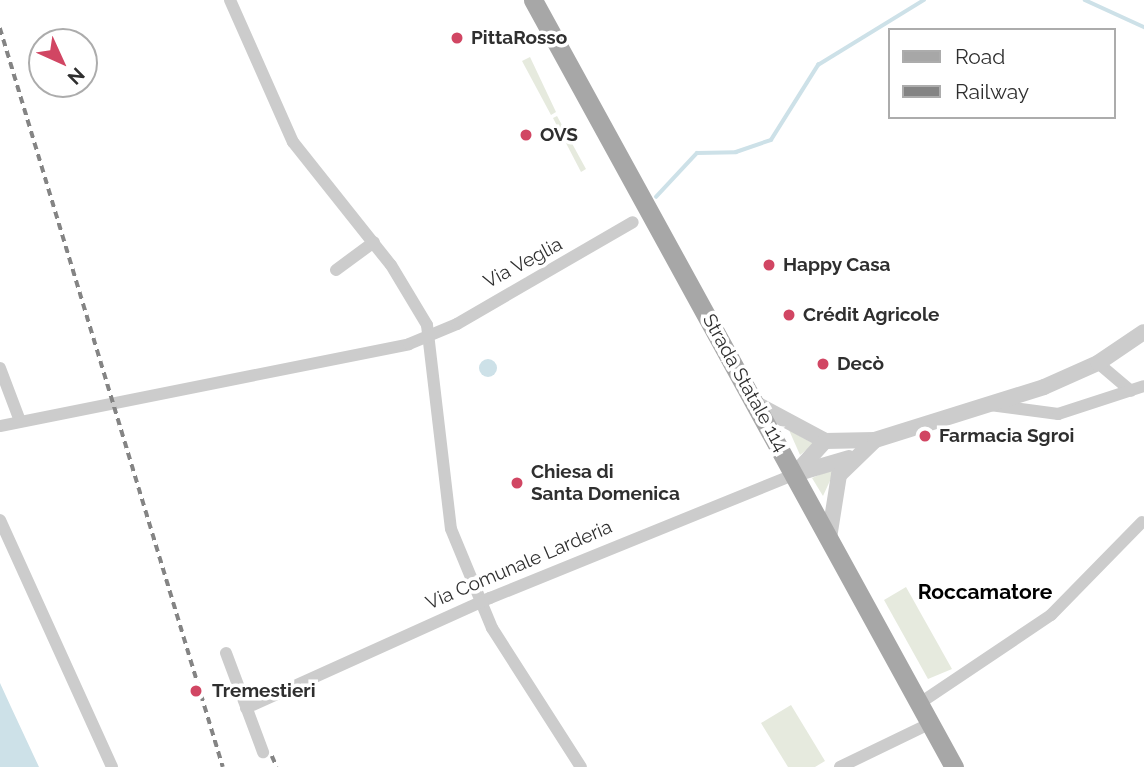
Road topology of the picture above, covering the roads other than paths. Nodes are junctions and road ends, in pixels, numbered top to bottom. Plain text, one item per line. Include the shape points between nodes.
1 (230, 0) edge
2 (533, 0) edge
3 (633, 222) dead end
4 (374, 242) junction
5 (336, 270) dead end
6 (1144, 332) edge
7 (430, 336) junction
8 (1098, 363) junction
9 (0, 368) edge
10 (1138, 389) edge
11 (758, 405) junction
12 (990, 405) junction
13 (20, 421) junction
14 (0, 426) edge
15 (875, 440) junction
16 (825, 442) junction
17 (851, 457) junction
18 (795, 474) junction
19 (0, 520) edge
20 (1142, 522) dead end
21 (829, 537) junction
22 (480, 603) junction
23 (226, 653) dead end
24 (920, 703) junction
25 (246, 708) junction
26 (929, 723) junction
27 (263, 752) dead end
28 (112, 767) edge
29 (582, 767) edge
30 (841, 767) edge
31 (954, 767) edge

1 - 4 street via 293,142
2 - 11 main road, Strada Statale 114
3 - 7 street, Via Veglia
4 - 5 street
4 - 7 street
6 - 8 street, Via Comunale Larderia
7 - 13 street, Via Veglia via 207,388
7 - 22 street via 443,493
8 - 10 street
8 - 12 street, Via Comunale Larderia
9 - 13 street
10 - 12 street via 1058,414
11 - 16 street
11 - 18 main road, Strada Statale 114
12 - 15 street, Via Comunale Larderia
13 - 14 street, Via Veglia
15 - 16 street, Via Comunale Larderia
15 - 17 street, Via Comunale Larderia
16 - 18 street
17 - 18 street, Via Comunale Larderia
17 - 21 street, Via Comunale Larderia via 832,494
18 - 21 main road, Strada Statale 114
18 - 22 street, Via Comunale Larderia
19 - 28 street
20 - 24 street via 1051,615
21 - 24 main road, Strada Statale 114
22 - 25 street, Via Comunale Larderia
22 - 29 street
23 - 25 street
24 - 26 main road, Strada Statale 114
25 - 27 street
26 - 30 street
26 - 31 main road, Strada Statale 114

